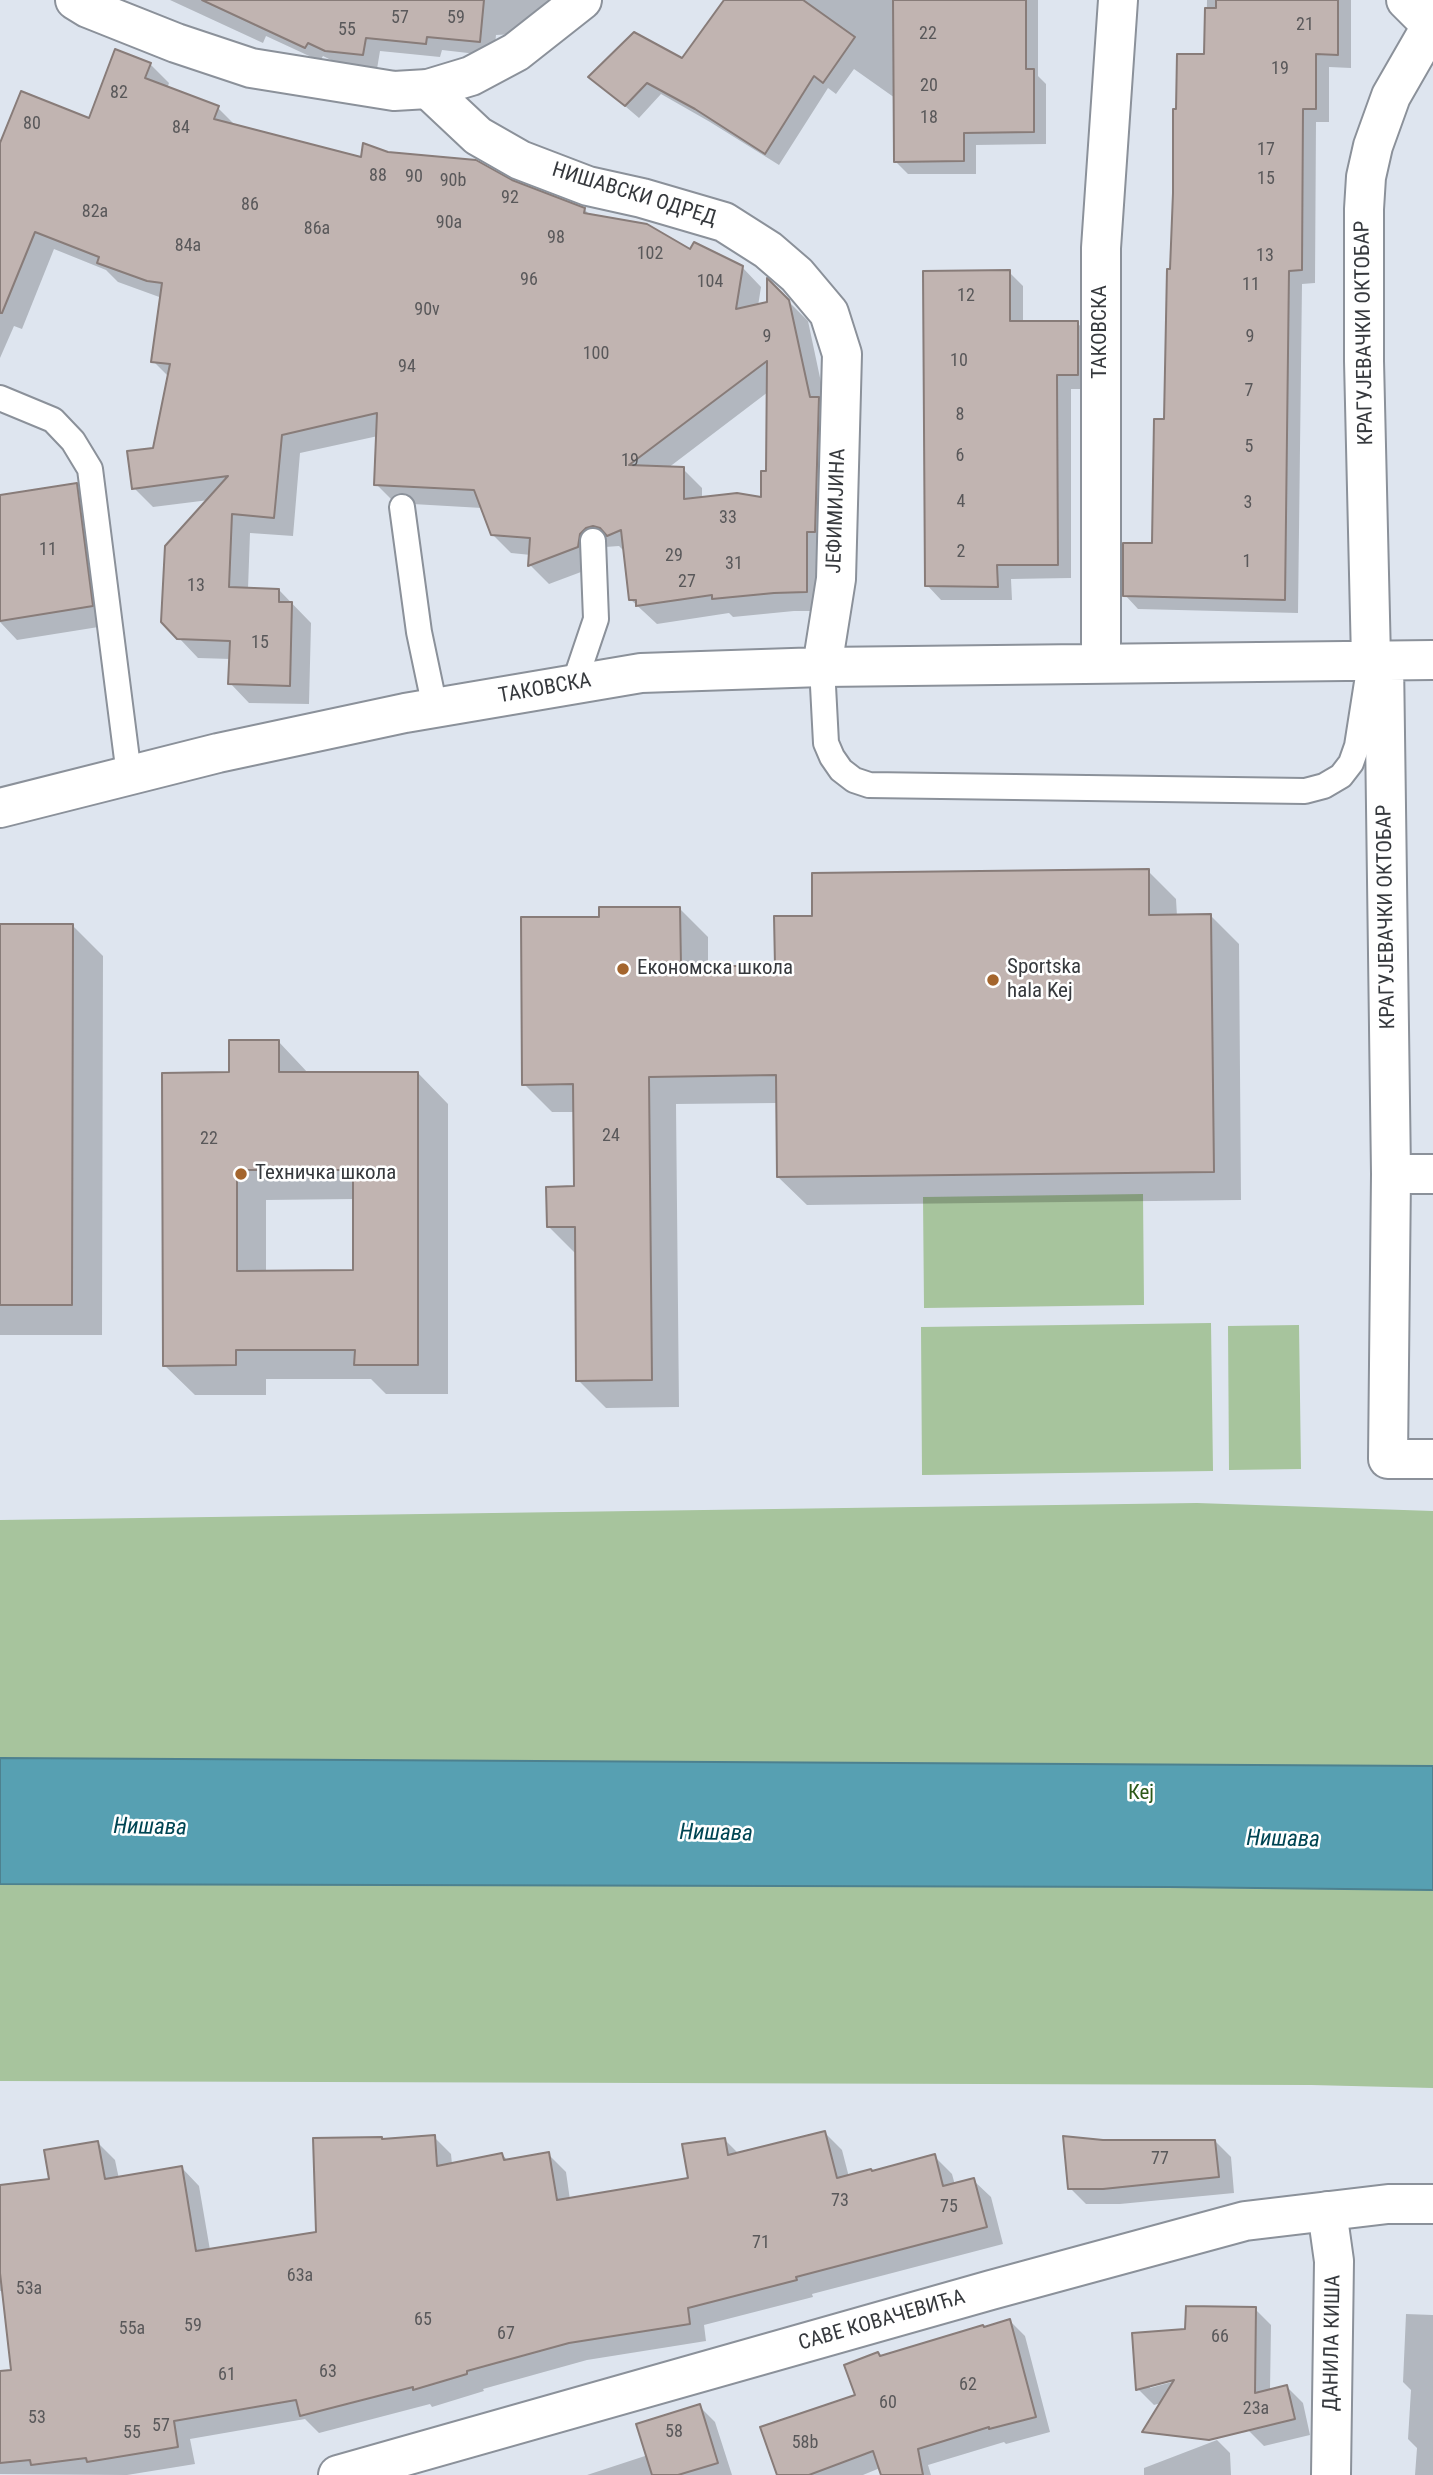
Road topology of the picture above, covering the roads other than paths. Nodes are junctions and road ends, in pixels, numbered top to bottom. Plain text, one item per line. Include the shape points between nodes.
1 (75, 0) edge
2 (582, 0) edge
3 (1118, 0) edge
4 (1424, 16) edge
5 (428, 89) junction
6 (842, 354) joint
7 (0, 398) edge
8 (402, 507) dead end
9 (593, 541) dead end
10 (1377, 660) junction
11 (1433, 660) edge
12 (1101, 664) junction
13 (822, 667) junction
14 (574, 684) junction
15 (435, 708) junction
16 (129, 775) junction
17 (0, 808) edge
18 (1391, 1174) junction
19 (1433, 1174) edge
20 (1433, 1459) edge
21 (1433, 2204) edge
22 (1327, 2211) junction
23 (338, 2475) edge
24 (1331, 2475) edge

1 - 5 street via 176,43 251,68 394,91
2 - 5 street via 516,52 471,76
3 - 12 street, ТАКОВСКА via 1101,248
4 - 10 street, КРАГУЈЕВАЧКИ ОКТОБАР via 1386,106 1366,177 1364,361
5 - 6 street, НИШАВСКИ ОДРЕД via 478,136 520,160 588,186 724,222 768,250 829,313
6 - 13 street, ЈЕФИМИЈИНА via 836,579
7 - 16 lane via 53,420 90,469
8 - 15 lane
9 - 14 lane via 596,619
10 - 11 street, ТАКОВСКА
10 - 12 street, ТАКОВСКА
10 - 13 lane via 1352,763 1341,776 1306,791 869,785 841,770 826,743
10 - 18 street, КРАГУЈЕВАЧКИ ОКТОБАР
12 - 13 street, ТАКОВСКА
13 - 14 street, ТАКОВСКА via 641,673
14 - 15 street, ТАКОВСКА
15 - 16 street, ТАКОВСКА
16 - 17 street, ТАКОВСКА
18 - 19 street
18 - 20 street, КРАГУЈЕВАЧКИ ОКТОБАР via 1388,1459
21 - 22 street, САВЕ КОВАЧЕВИЋА
22 - 23 street, САВЕ КОВАЧЕВИЋА via 1245,2221
22 - 24 street, ДАНИЛА КИША via 1334,2261

